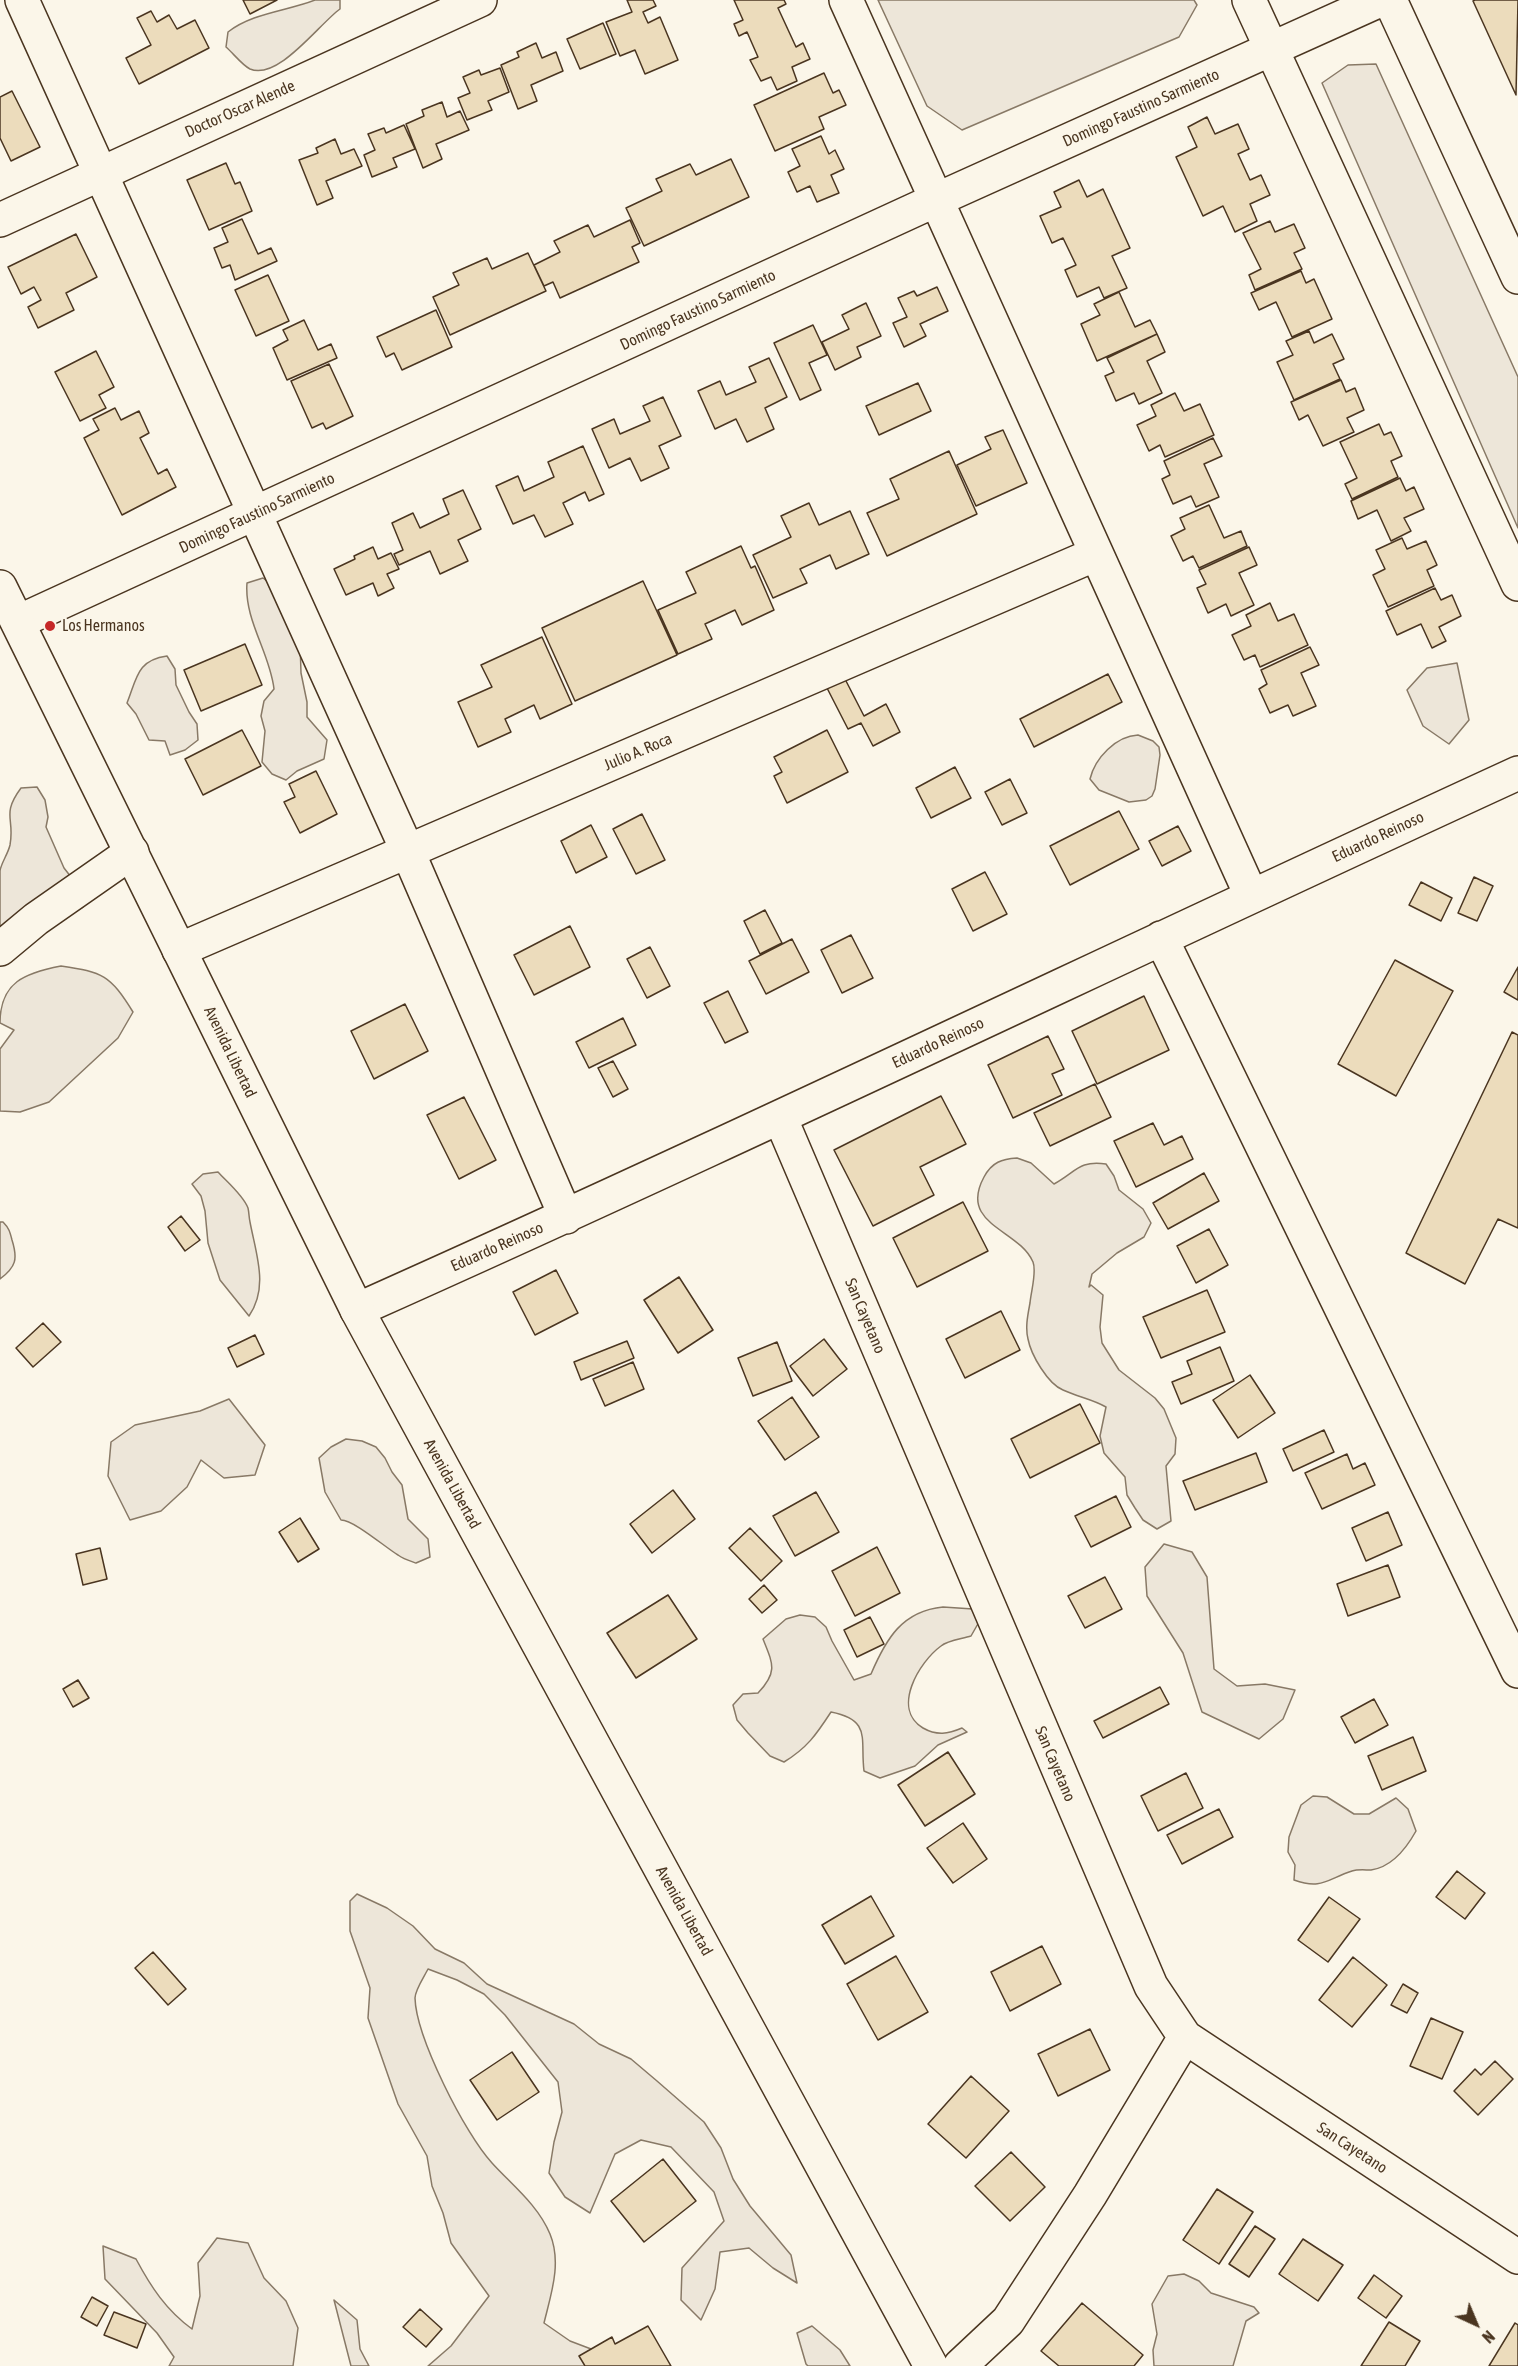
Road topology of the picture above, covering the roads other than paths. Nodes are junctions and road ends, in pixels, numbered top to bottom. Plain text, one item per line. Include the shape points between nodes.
1 (22, 0) edge
2 (480, 0) edge
3 (846, 0) edge
4 (1249, 0) edge
5 (1380, 0) edge
6 (1390, 0) edge
7 (1271, 49) junction
8 (100, 173) junction
9 (936, 200) junction
10 (0, 220) edge
11 (1518, 277) edge
12 (255, 515) junction
13 (1096, 554) junction
14 (1518, 584) edge
15 (0, 587) edge
16 (18, 622) junction
17 (1518, 773) edge
18 (132, 852) junction
19 (408, 852) junction
20 (1251, 895) junction
21 (1161, 938) junction
22 (0, 949) edge
23 (179, 950) junction
24 (780, 1117) junction
25 (566, 1216) junction
26 (357, 1310) junction
27 (1518, 1671) edge
28 (1185, 2037) junction
29 (1518, 2257) edge
30 (931, 2366) edge
31 (960, 2366) edge

1 - 8 street
2 - 8 street, Doctor Oscar Alende
3 - 9 street
4 - 7 street
5 - 7 street, Domingo Faustino Sarmiento
6 - 11 street
7 - 9 street, Domingo Faustino Sarmiento
7 - 14 street
8 - 10 street, Doctor Oscar Alende
8 - 12 street
9 - 12 street, Domingo Faustino Sarmiento
9 - 13 street
12 - 16 street, Domingo Faustino Sarmiento
12 - 19 street
13 - 19 street, Julio A. Roca
13 - 20 street
15 - 16 street, Avenida Libertad
16 - 18 street, Avenida Libertad
17 - 20 street, Eduardo Reinoso
18 - 22 street
18 - 23 street, Avenida Libertad
19 - 23 street, Julio A. Roca
19 - 25 street
20 - 21 street, Eduardo Reinoso
21 - 24 street, Eduardo Reinoso
21 - 27 street
23 - 26 street, Avenida Libertad
24 - 25 street, Eduardo Reinoso
24 - 28 street, San Cayetano via 1146,1976
25 - 26 street, Eduardo Reinoso
26 - 30 street, Avenida Libertad
28 - 29 street, San Cayetano
28 - 31 street via 1008,2321

